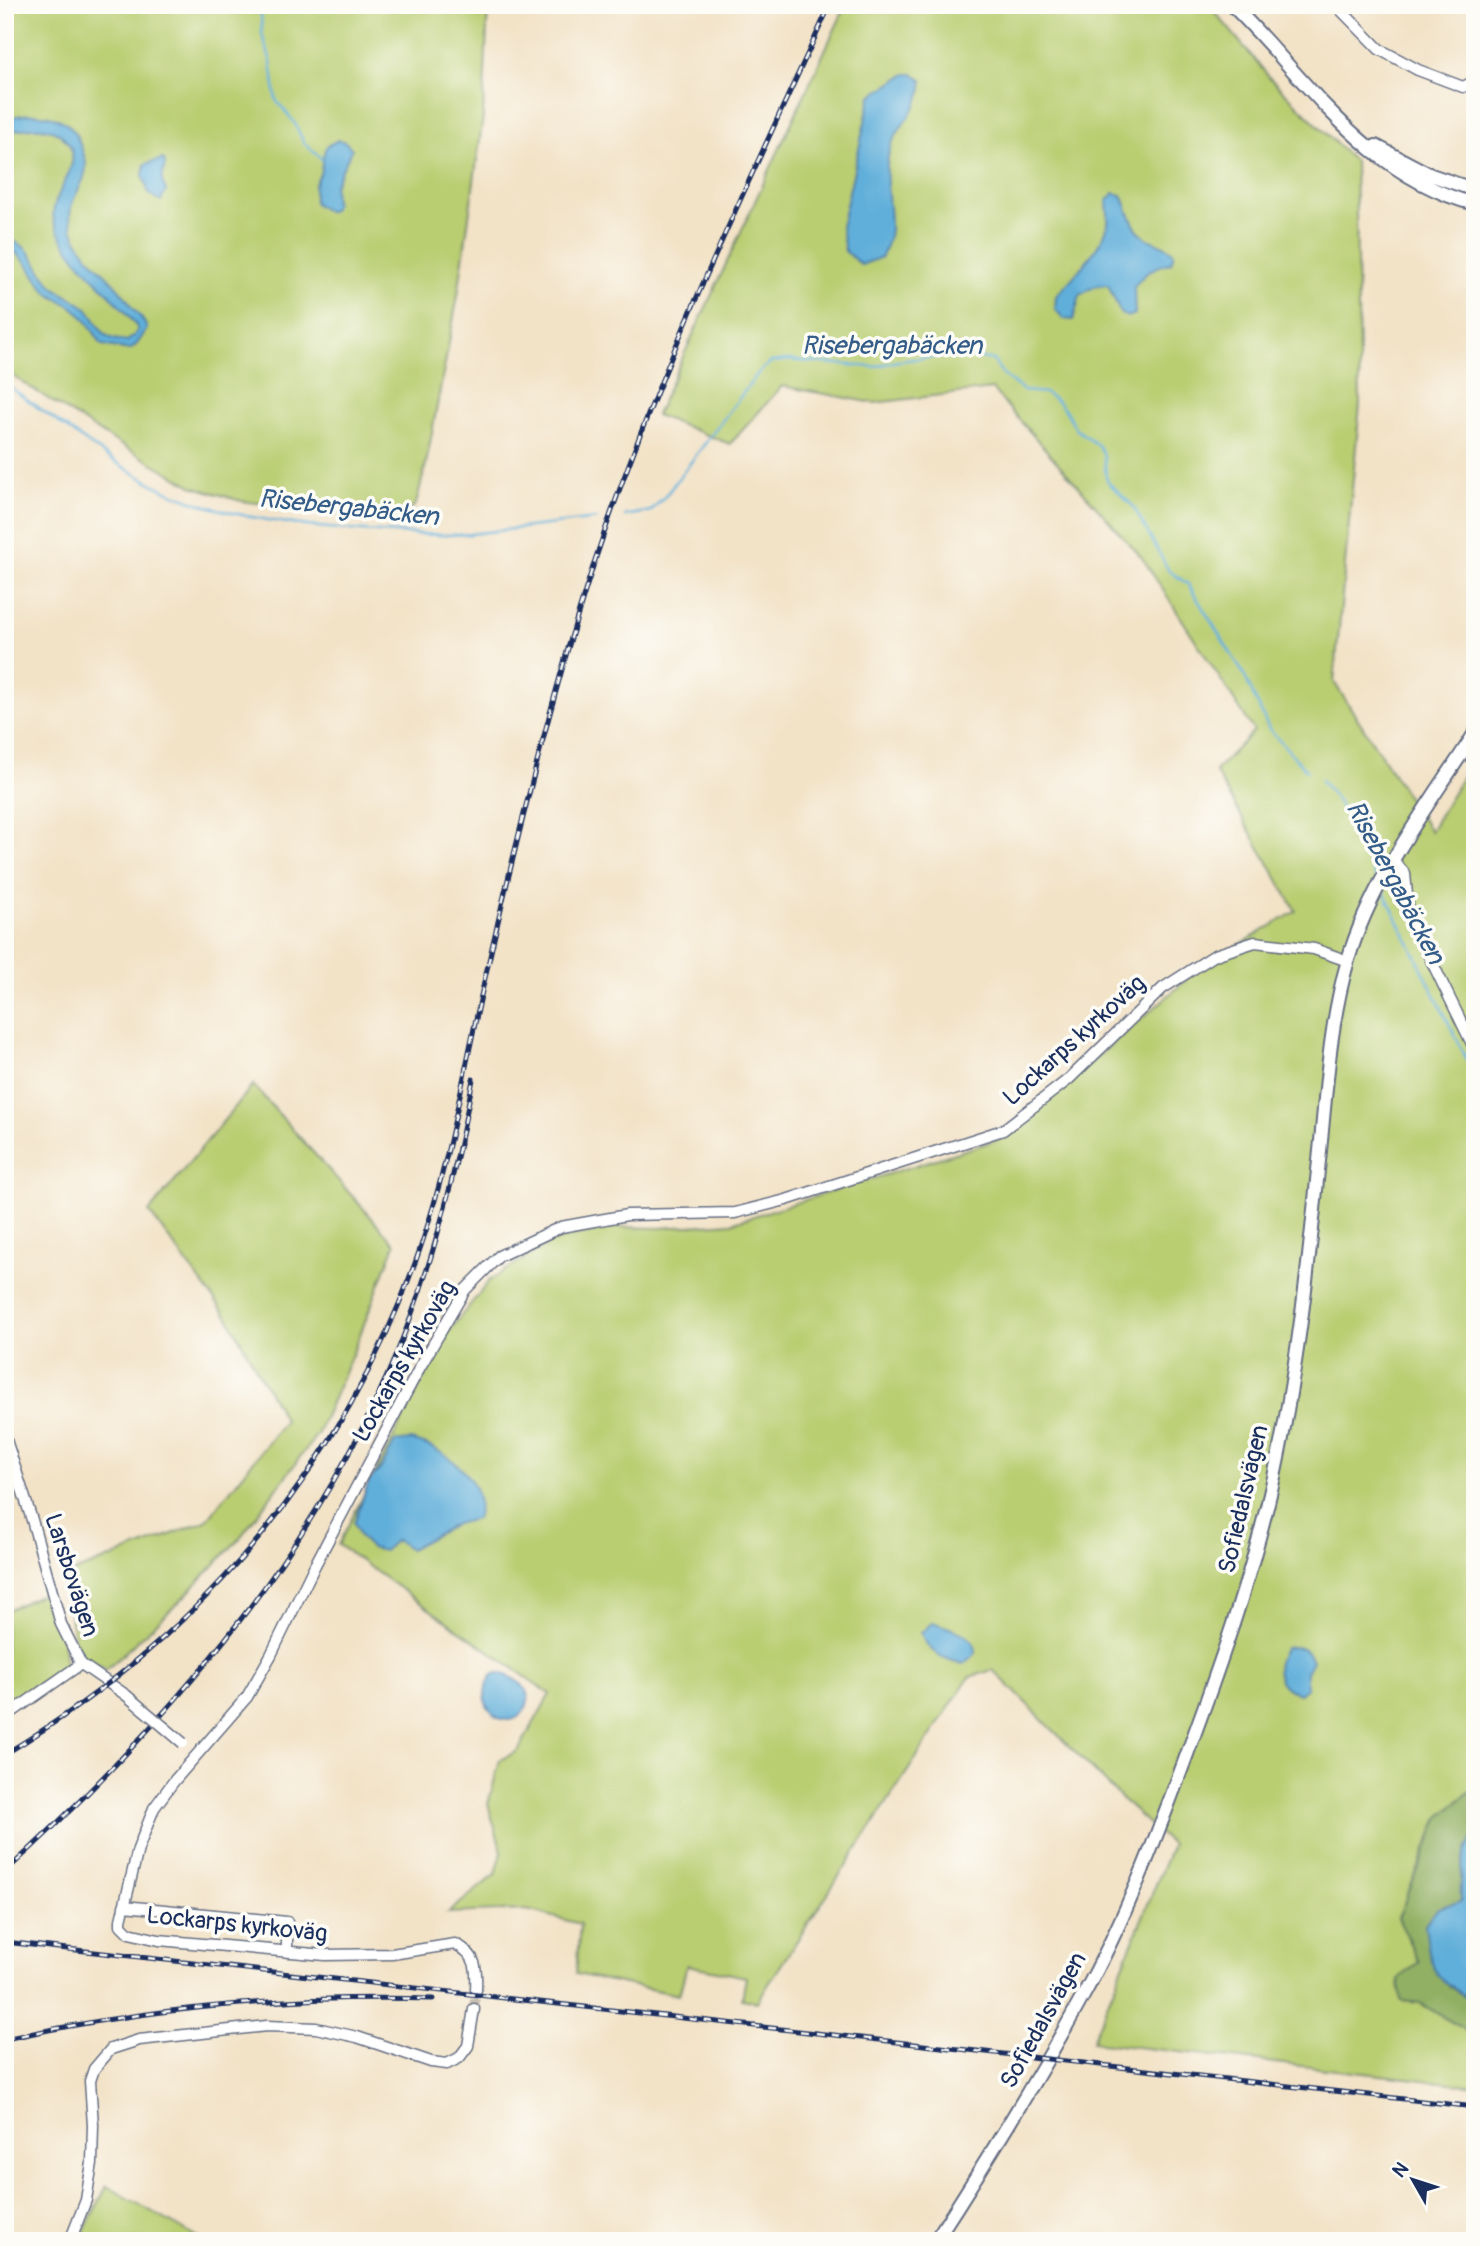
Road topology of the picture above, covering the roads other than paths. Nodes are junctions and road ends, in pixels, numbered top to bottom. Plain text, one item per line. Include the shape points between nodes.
1 (1336, 5) edge
2 (1232, 6) edge
3 (1475, 81) edge
4 (1336, 117) junction
5 (1475, 190) edge
6 (1475, 204) edge
7 (1475, 733) edge
8 (1392, 864) junction
9 (1348, 961) junction
10 (1475, 1050) edge
11 (5, 1437) edge
12 (81, 1664) junction
13 (5, 1717) edge
14 (198, 1754) junction
15 (124, 1906) junction
16 (287, 1952) junction
17 (476, 1990) tunnel mouth
18 (474, 2009) tunnel mouth
19 (70, 2241) edge
20 (935, 2241) edge

1 - 3 street via 1371,42 1396,60 1464,87
2 - 4 main road
4 - 5 main road via 1410,165
4 - 6 main road via 1367,149 1400,172 1429,189
7 - 8 main road, Sofiedalsvägen
8 - 9 main road, Sofiedalsvägen
8 - 10 street via 1405,874 1409,915
9 - 14 street, Lockarps kyrkoväg via 1314,949 1255,942 1215,955 1163,988 1069,1079 1003,1130 735,1213 627,1215 561,1227 499,1256 465,1290 420,1367 247,1697
9 - 20 main road, Sofiedalsvägen via 1332,1031 1309,1262 1283,1423 1273,1478 1221,1663 1145,1866 1085,1994
11 - 12 street, Larsbovägen via 61,1624
12 - 13 street
12 - 14 street, Larsbovägen, bridge
14 - 15 street, Lockarps kyrkoväg via 154,1808
15 - 16 street, Lockarps kyrkoväg via 121,1925 135,1935
15 - 16 street via 287,1922
16 - 17 street, Lockarps kyrkoväg via 363,1956 455,1944 476,1962
18 - 19 street via 468,2046 447,2064 357,2037 279,2026 153,2038 111,2049 90,2081 92,2163 86,2200

